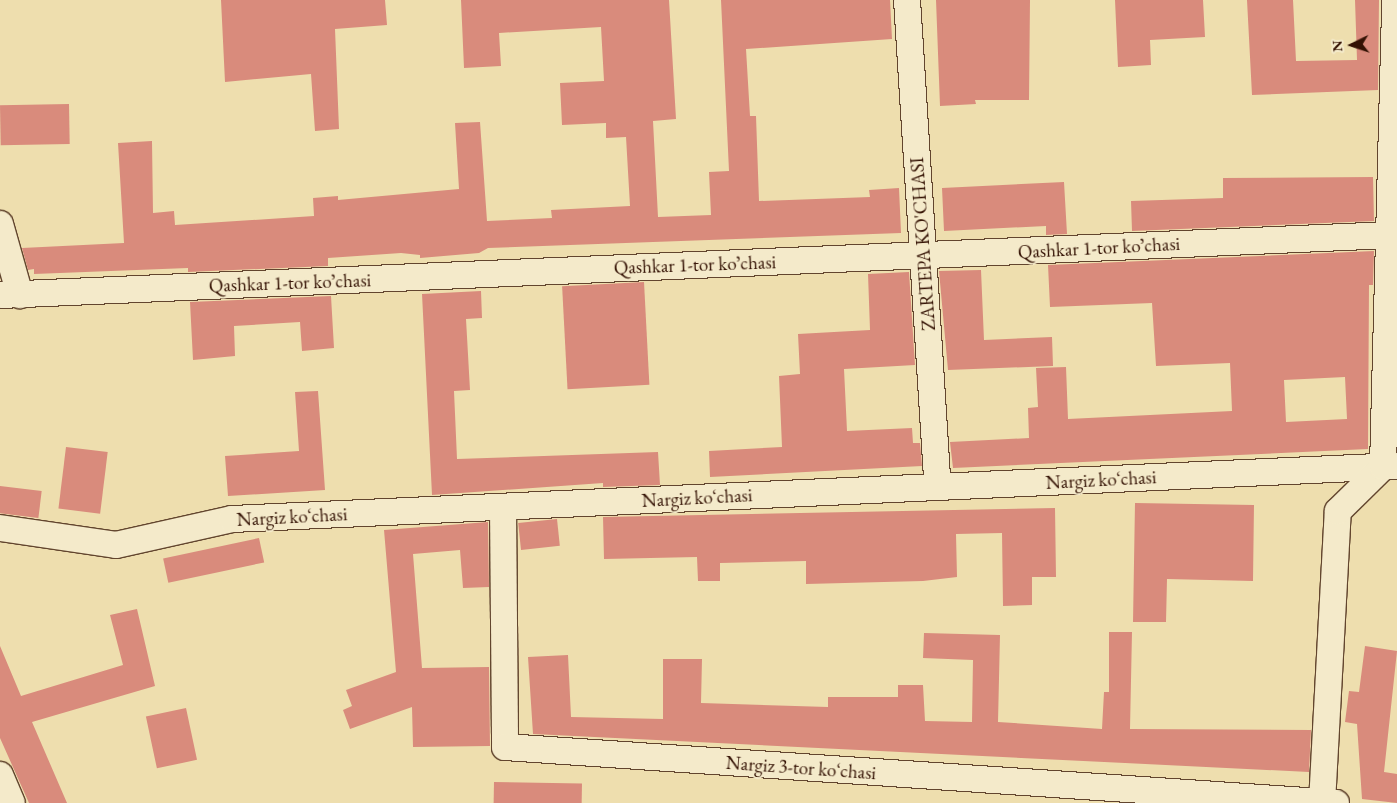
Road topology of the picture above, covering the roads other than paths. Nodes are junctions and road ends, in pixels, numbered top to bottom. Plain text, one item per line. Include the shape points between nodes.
1 (907, 0) edge
2 (1395, 0) edge
3 (1395, 55) edge
4 (0, 224) edge
5 (1389, 235) junction
6 (925, 255) junction
7 (10, 295) edge
8 (1390, 467) edge
9 (938, 487) junction
10 (503, 507) junction
11 (0, 528) edge
12 (0, 775) edge
13 (1327, 802) edge
14 (12, 803) edge

1 - 6 street, ZARTEPA KO'CHASI
2 - 3 street
3 - 5 street
4 - 7 street
5 - 6 street, Qashkar 1-tor koʼchasi
5 - 8 street
6 - 7 street, Qashkar 1-tor koʼchasi
6 - 9 street, ZARTEPA KO'CHASI
8 - 9 street, Nargiz koʻchasi
8 - 13 street via 1338,511
9 - 10 street, Nargiz koʻchasi
10 - 11 street, Nargiz koʻchasi via 232,519 116,544
10 - 13 street, Nargiz 3-tor koʻchasi via 505,747
12 - 14 street

